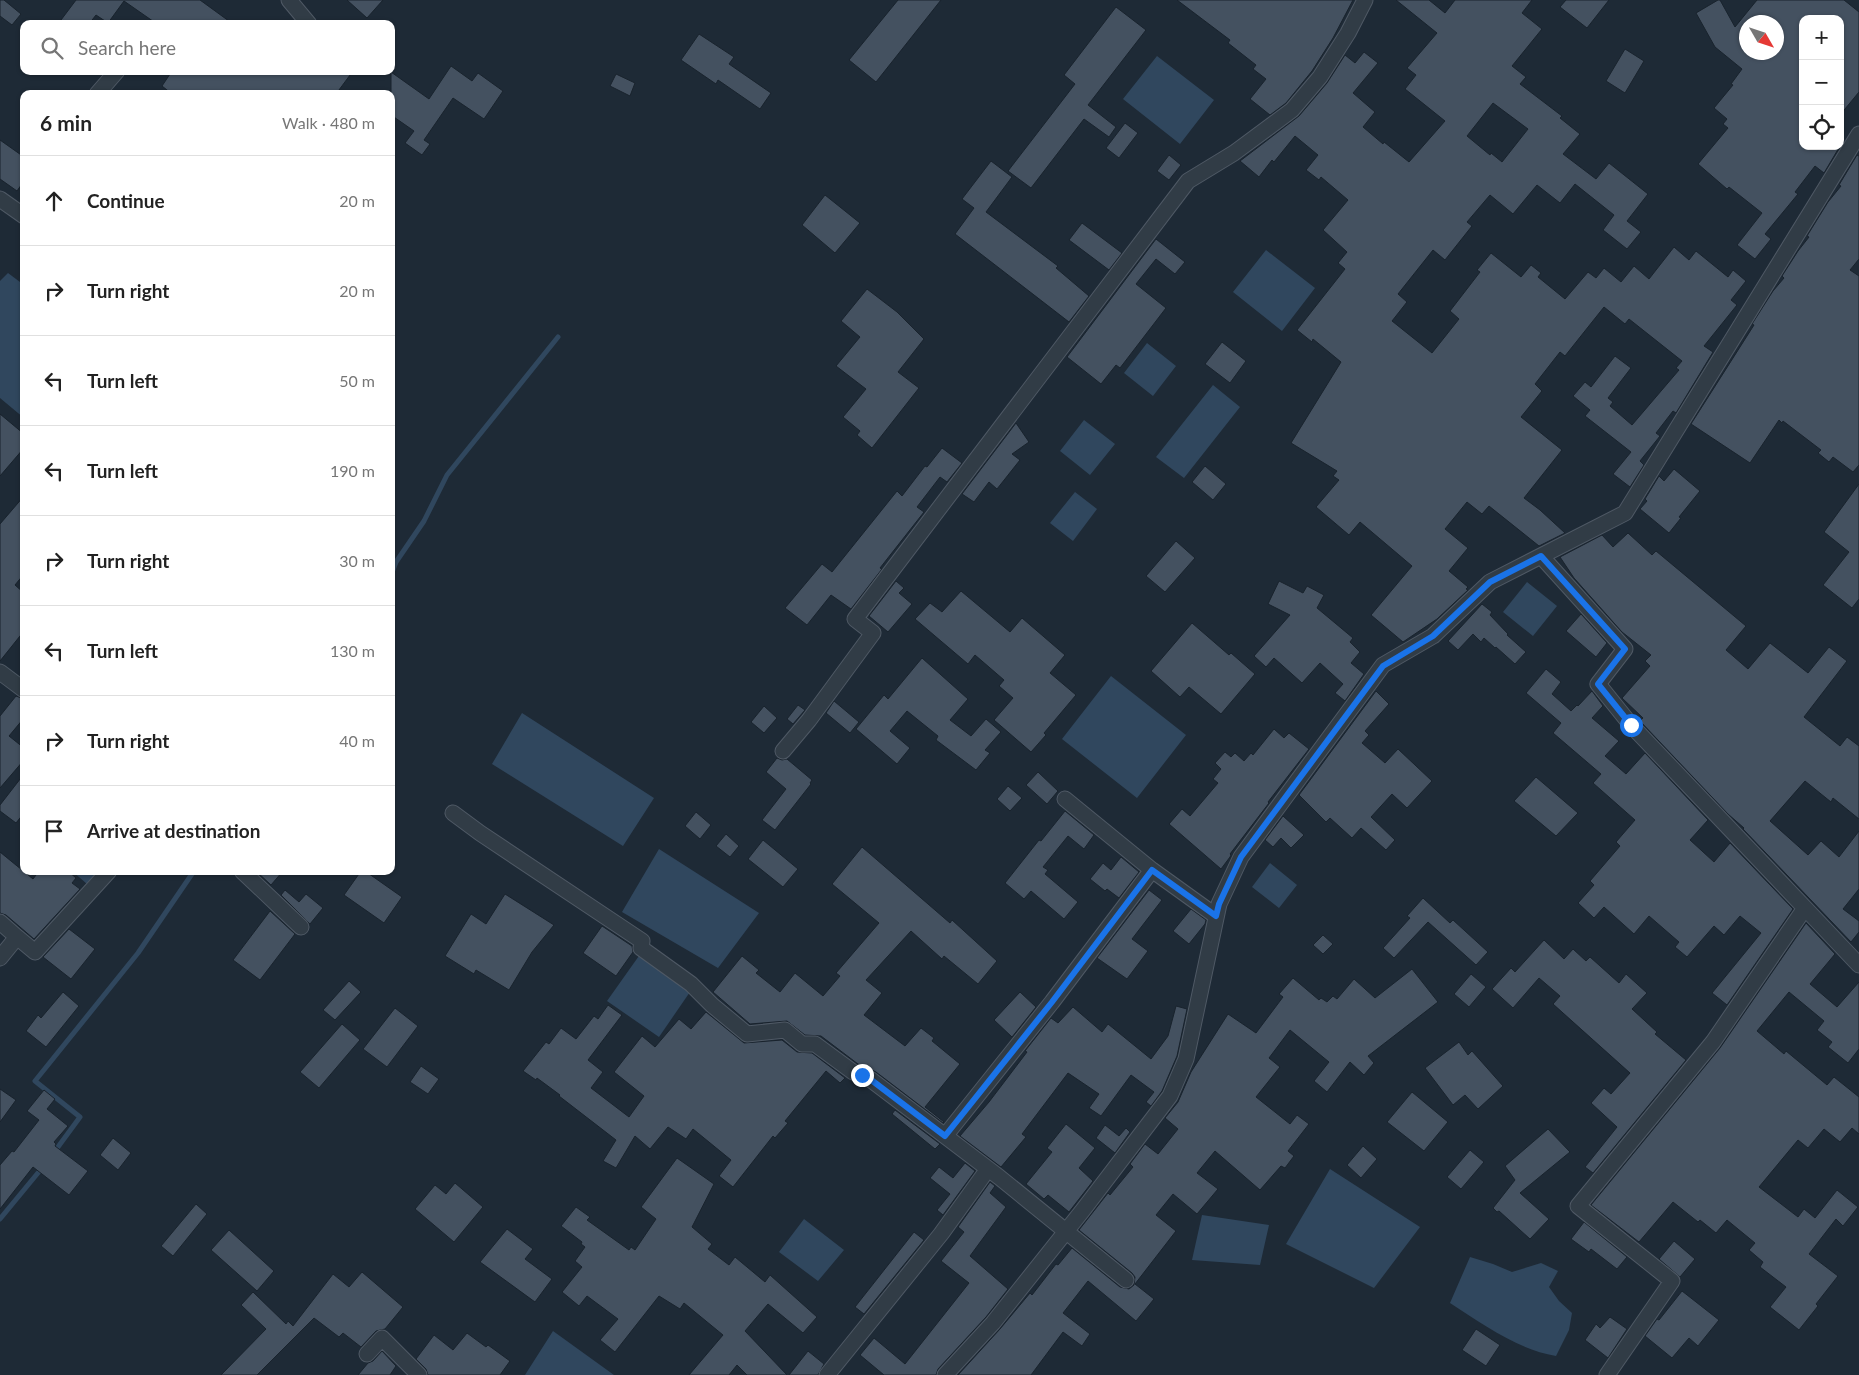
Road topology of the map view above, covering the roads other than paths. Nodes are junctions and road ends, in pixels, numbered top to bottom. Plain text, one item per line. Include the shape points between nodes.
1 (289, 0) edge
2 (1365, 0) edge
3 (306, 20) edge
4 (114, 75) edge
5 (100, 90) edge
6 (1858, 139) edge
7 (0, 199) edge
8 (20, 213) edge
9 (1541, 556) junction
10 (0, 672) edge
11 (20, 687) edge
12 (782, 751) dead end
13 (1065, 799) dead end
14 (454, 813) dead end
15 (1152, 870) junction
16 (106, 875) edge
17 (246, 875) edge
18 (1805, 908) junction
19 (1216, 916) junction
20 (0, 922) edge
21 (301, 926) dead end
22 (17, 937) junction
23 (0, 958) edge
24 (1859, 966) edge
25 (945, 1136) junction
26 (988, 1169) junction
27 (1066, 1232) junction
28 (1126, 1280) dead end
29 (367, 1354) dead end
30 (419, 1375) edge
31 (827, 1375) edge
32 (945, 1375) edge
33 (1607, 1375) edge

1 - 3 street
2 - 12 street via 1320,77 1292,110 1234,153 1188,181 855,619 873,633
4 - 5 street
6 - 9 street via 1625,513
7 - 8 street
9 - 18 street via 1625,649 1598,684 1631,725
9 - 19 street via 1490,582 1433,636 1383,666 1241,857
10 - 11 street
13 - 15 street
14 - 25 street via 642,941 641,948 691,984 747,1034 785,1030 802,1044 815,1044 853,1072 870,1079
15 - 19 street
15 - 25 street
16 - 22 street via 35,952
17 - 21 street
18 - 24 street
18 - 33 street via 1713,1042 1578,1206 1672,1281
19 - 27 street via 1186,1059 1170,1096
20 - 22 street
22 - 23 street
25 - 26 street
26 - 27 street
26 - 31 street via 941,1234
27 - 28 street
27 - 32 street via 993,1323
29 - 30 street via 382,1338

